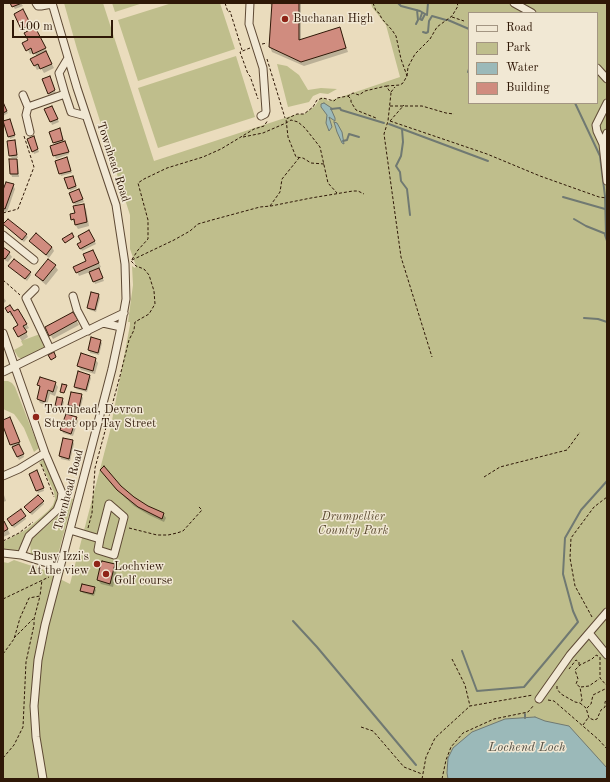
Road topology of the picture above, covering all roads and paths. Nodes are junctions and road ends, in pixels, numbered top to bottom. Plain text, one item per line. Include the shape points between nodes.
1 (36, 3) edge
2 (52, 3) edge
3 (225, 3) edge
4 (250, 3) edge
5 (373, 3) edge
6 (458, 3) edge
7 (514, 3) edge
8 (530, 12) edge
9 (452, 16) junction
10 (464, 21) dead end
11 (248, 49) dead end
12 (243, 51) junction
13 (259, 56) junction
14 (68, 58) junction
15 (598, 69) edge
16 (407, 76) junction
17 (607, 79) edge
18 (386, 86) junction
19 (396, 86) junction
20 (391, 93) junction
21 (65, 94) junction
22 (23, 95) dead end
23 (348, 96) junction
24 (607, 103) edge
25 (259, 104) dead end
26 (404, 105) junction
27 (390, 106) junction
28 (28, 107) junction
29 (263, 114) joint
30 (454, 114) dead end
31 (86, 116) junction
32 (376, 118) dead end
33 (286, 119) junction
34 (389, 121) junction
35 (286, 124) junction
36 (607, 133) edge
37 (27, 134) joint
38 (242, 137) junction
39 (603, 144) junction
40 (300, 158) junction
41 (324, 164) junction
42 (607, 181) edge
43 (338, 194) junction
44 (364, 194) dead end
45 (606, 198) edge
46 (270, 206) junction
47 (3, 213) edge
48 (3, 235) edge
49 (34, 260) dead end
50 (131, 261) junction
51 (3, 280) edge
52 (35, 289) dead end
53 (73, 296) dead end
54 (26, 298) junction
55 (124, 312) junction
56 (104, 323) junction
57 (121, 327) junction
58 (88, 331) junction
59 (3, 333) edge
60 (50, 349) junction
61 (432, 357) dead end
62 (15, 366) junction
63 (3, 372) edge
64 (580, 432) dead end
65 (42, 455) junction
66 (3, 476) edge
67 (484, 477) dead end
68 (607, 497) edge
69 (53, 502) dead end
70 (198, 506) dead end
71 (36, 520) dead end
72 (122, 525) junction
73 (70, 530) junction
74 (87, 535) junction
75 (100, 539) junction
76 (3, 541) edge
77 (3, 553) edge
78 (21, 555) junction
79 (59, 570) junction
80 (42, 580) junction
81 (40, 596) junction
82 (3, 599) edge
83 (607, 612) edge
84 (34, 619) junction
85 (596, 625) junction
86 (589, 633) junction
87 (14, 638) junction
88 (602, 648) junction
89 (3, 654) edge
90 (604, 656) edge
91 (452, 659) dead end
92 (580, 666) junction
93 (569, 669) dead end
94 (600, 678) junction
95 (558, 684) dead end
96 (580, 687) junction
97 (607, 687) edge
98 (541, 696) junction
99 (607, 699) edge
100 (580, 703) junction
101 (470, 706) junction
102 (586, 708) junction
103 (589, 718) junction
104 (583, 725) junction
105 (361, 727) dead end
106 (607, 749) edge
107 (3, 758) edge
108 (423, 774) junction
109 (43, 779) edge
110 (422, 779) edge
111 (442, 779) edge

1 - 2 street via 41,6
2 - 14 street, Townhead Road
3 - 12 path
4 - 13 street via 249,24
5 - 16 path via 376,11 396,36
6 - 9 path
7 - 8 street
9 - 10 path
9 - 16 path via 437,27 430,39 415,54 408,67
11 - 12 path
12 - 25 path via 240,52
13 - 29 street via 263,68
13 - 33 path via 268,59
14 - 21 street, Townhead Road via 59,73
14 - 31 street, Townhead Road
15 - 17 street
16 - 19 path via 403,83
18 - 19 path
18 - 20 path
18 - 23 path
19 - 20 path
20 - 27 path
21 - 28 street
21 - 31 street, Townhead Road via 72,112
22 - 28 street
23 - 32 path via 356,110
23 - 33 path via 334,101 323,98 317,100 304,114
24 - 39 street via 596,124
26 - 27 path
26 - 30 path via 422,106
26 - 34 path
27 - 34 path
28 - 37 street
29 - 38 path via 270,118 264,126
31 - 55 street, Townhead Road via 119,218 125,264
33 - 35 path
34 - 45 path
34 - 61 path via 384,134 401,257
35 - 38 path via 263,133
35 - 40 path via 293,152
35 - 41 path via 291,120 305,128 320,147
36 - 39 street
37 - 47 path via 34,167 18,209
38 - 50 path via 202,157 144,178 138,183 148,220 148,239
39 - 42 street
40 - 41 path via 311,163
40 - 46 path via 282,179 280,192
41 - 43 path via 328,183
43 - 44 path via 358,191
43 - 46 path
46 - 50 path via 198,224 174,240
48 - 49 street
50 - 74 path via 149,275 155,304 150,314 135,322 129,340 94,468 92,513
51 - 54 path
52 - 54 street
53 - 58 street
54 - 60 street
55 - 56 street
55 - 57 street, Townhead Road
56 - 57 street
56 - 58 street
57 - 73 street, Townhead Road
58 - 60 street
59 - 62 street
60 - 62 street
62 - 63 street
62 - 65 street
64 - 67 path via 567,450 500,467
65 - 66 street
65 - 69 path via 54,497
65 - 78 street via 60,487 61,500 52,517 29,536
68 - 85 path via 594,507 571,538 570,558 575,586
70 - 72 path via 202,510 183,531 168,535 146,533
71 - 76 path
72 - 75 street via 114,554 98,550
72 - 75 street via 124,517 109,504
73 - 74 street
73 - 79 street, Townhead Road
74 - 75 street
77 - 78 street
78 - 79 street
79 - 80 path
79 - 109 street, Townhead Road via 45,625 35,683 36,737
80 - 81 path
80 - 82 path
81 - 84 path
81 - 87 path via 29,598
83 - 85 street
84 - 87 path
84 - 107 path via 26,662 23,727 14,745
85 - 86 street
86 - 88 street
86 - 98 street
87 - 89 path
88 - 90 street
88 - 90 path
90 - 92 path via 596,655
90 - 94 path
91 - 101 path via 465,686
92 - 93 path via 576,660
92 - 96 path via 575,670 578,679 576,684
94 - 96 path via 589,686
94 - 97 path
95 - 100 path via 557,689 561,694
96 - 100 path
97 - 102 path via 593,695 591,704
98 - 101 path
98 - 104 path via 554,701
98 - 111 path via 528,712 494,719 464,733 451,747
99 - 103 path via 597,719
100 - 102 path
101 - 108 path via 435,738 426,757
102 - 103 path
103 - 104 path
104 - 106 path
105 - 108 path via 373,732 404,768
108 - 110 path

